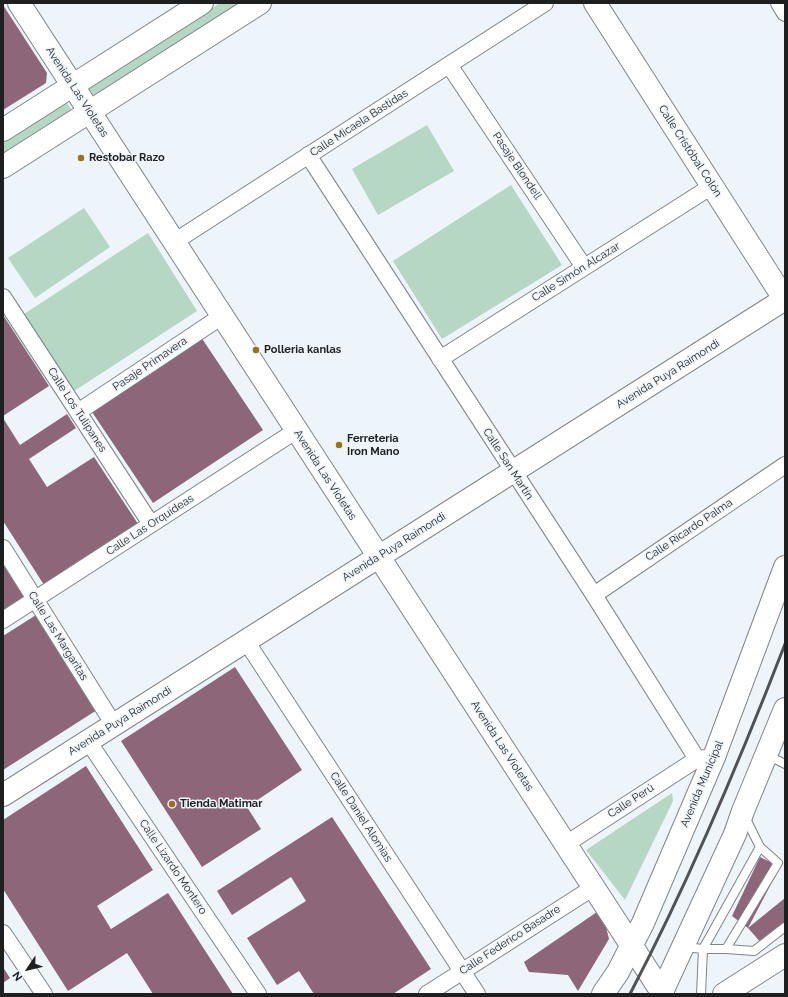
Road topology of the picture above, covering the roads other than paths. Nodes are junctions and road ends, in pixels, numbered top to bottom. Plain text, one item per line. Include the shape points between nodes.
1 (19, 3) edge
2 (202, 3) edge
3 (260, 3) edge
4 (545, 3) edge
5 (595, 3) edge
6 (779, 3) edge
7 (785, 13) edge
8 (449, 65) junction
9 (73, 86) junction
10 (90, 112) junction
11 (3, 130) edge
12 (308, 155) junction
13 (3, 167) edge
14 (712, 186) junction
15 (174, 242) junction
16 (584, 267) junction
17 (3, 297) edge
18 (785, 299) edge
19 (222, 316) junction
20 (440, 359) junction
21 (78, 412) junction
22 (297, 430) junction
23 (785, 465) edge
24 (513, 471) junction
25 (151, 524) junction
26 (3, 548) edge
27 (378, 556) junction
28 (785, 567) edge
29 (594, 595) junction
30 (35, 599) junction
31 (3, 620) edge
32 (246, 640) junction
33 (785, 709) edge
34 (114, 725) junction
35 (88, 741) junction
36 (705, 758) junction
37 (776, 759) edge
38 (3, 795) edge
39 (743, 811) junction
40 (566, 844) junction
41 (760, 847) junction
42 (782, 866) edge
43 (594, 887) junction
44 (785, 927) edge
45 (3, 933) edge
46 (632, 946) junction
47 (682, 947) junction
48 (703, 949) junction
49 (726, 949) junction
50 (785, 955) edge
51 (462, 972) junction
52 (662, 993) edge
53 (44, 994) edge
54 (258, 994) edge
55 (427, 994) edge
56 (477, 994) edge
57 (603, 994) edge
58 (701, 994) edge
59 (724, 994) edge

1 - 9 street, Avenida Las Violetas
2 - 9 street
3 - 10 street
4 - 8 street, Calle Micaela Bastidas
5 - 14 street, Calle Cristóbal Colón
6 - 7 street
8 - 12 street, Calle Micaela Bastidas
8 - 16 street, Pasaje Blondell
9 - 10 street, Avenida Las Violetas
9 - 11 street
10 - 13 street
10 - 15 street, Avenida Las Violetas
12 - 15 street, Calle Micaela Bastidas
12 - 20 street, Calle San Martín
14 - 16 street, Calle Simón Alcazar
14 - 18 street, Calle Cristóbal Colón
15 - 19 street, Avenida Las Violetas
16 - 20 street, Calle Simón Alcazar
17 - 21 street, Calle Los Tulipanes
18 - 24 street, Avenida Puya Raimondi
19 - 21 street, Pasaje Primavera
19 - 22 street, Avenida Las Violetas
20 - 24 street, Calle San Martín
21 - 25 street, Calle Los Tulipanes
22 - 25 street, Calle Las Orquídeas
22 - 27 street, Avenida Las Violetas
23 - 29 street, Calle Ricardo Palma
24 - 27 street, Avenida Puya Raimondi
24 - 29 street, Calle San Martín
25 - 30 street, Calle Las Orquídeas
26 - 30 street, Calle Las Margaritas
27 - 32 street, Avenida Puya Raimondi
27 - 40 street, Avenida Las Violetas
28 - 36 street, Avenida Municipal
29 - 36 street, Calle San Martín
30 - 31 street, Calle Las Orquídeas
30 - 34 street, Calle Las Margaritas
32 - 34 street, Avenida Puya Raimondi
32 - 51 street, Calle Daniel Alomias
33 - 37 street
34 - 35 street, Avenida Puya Raimondi
35 - 38 street, Avenida Puya Raimondi
35 - 54 street, Calle Lizardo Montero
36 - 40 street, Calle Perú
36 - 46 street, Avenida Municipal via 643,924
37 - 39 street
39 - 41 lane
39 - 47 street via 735,834
40 - 43 street, Avenida Las Violetas
41 - 42 lane
41 - 48 lane
42 - 49 lane
43 - 46 street, Avenida Las Violetas
43 - 51 street, Calle Federico Basadre
44 - 49 lane via 754,950
45 - 53 street
46 - 52 street, Avenida Las Violetas
46 - 57 street, Avenida Municipal
47 - 48 lane
47 - 52 street
48 - 49 lane
48 - 58 lane
50 - 59 street
51 - 55 street, Calle Federico Basadre
51 - 56 street, Calle Daniel Alomias

